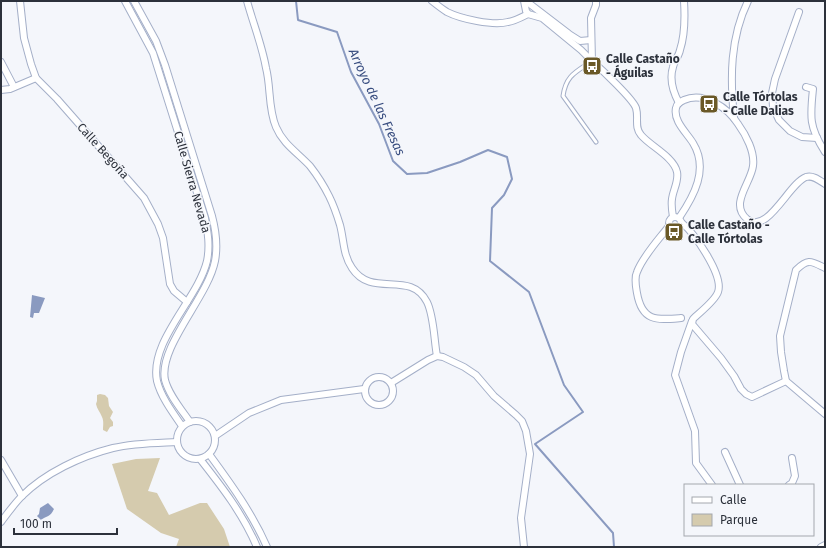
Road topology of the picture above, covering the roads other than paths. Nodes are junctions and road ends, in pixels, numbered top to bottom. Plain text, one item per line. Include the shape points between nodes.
1 (20, 1) edge
2 (126, 1) edge
3 (134, 1) edge
4 (247, 1) edge
5 (432, 1) edge
6 (525, 1) edge
7 (596, 1) edge
8 (684, 1) edge
9 (748, 1) edge
10 (799, 12) dead end
11 (528, 14) junction
12 (591, 40) junction
13 (592, 61) junction
14 (1, 62) edge
15 (36, 78) junction
16 (14, 87) junction
17 (806, 87) dead end
18 (1, 90) edge
19 (679, 102) junction
20 (734, 118) junction
21 (817, 138) junction
22 (596, 142) dead end
23 (825, 152) edge
24 (825, 184) edge
25 (678, 220) junction
26 (669, 226) junction
27 (825, 268) edge
28 (187, 302) junction
29 (681, 318) dead end
30 (692, 321) junction
31 (437, 356) junction
32 (786, 381) junction
33 (391, 383) junction
34 (364, 389) junction
35 (825, 414) edge
36 (190, 422) junction
37 (182, 426) junction
38 (215, 436) junction
39 (177, 442) junction
40 (725, 452) dead end
41 (209, 454) junction
42 (792, 458) dead end
43 (200, 459) junction
44 (1, 460) edge
45 (711, 484) edge
46 (740, 484) edge
47 (790, 484) edge
48 (22, 496) junction
49 (1, 522) edge
50 (825, 545) edge
51 (257, 547) edge
52 (267, 547) edge
53 (524, 547) edge
54 (822, 547) edge

1 - 15 street, Calle Begoña via 24,38
2 - 28 street, Calle Sierra Nevada via 153,53 205,218 209,246 207,260
3 - 36 street, Calle Sierra Nevada via 156,41 165,64 216,233 217,247 211,276 166,359 165,380
4 - 31 street via 265,63 272,118 283,139 310,166 329,195 340,225 348,262 361,278 381,285 409,286 423,296 430,314
5 - 11 street via 447,12 464,19 506,23
6 - 11 street via 524,7
6 - 12 street via 580,41
7 - 12 street via 591,18
8 - 19 street via 684,34 671,82
9 - 20 street via 742,13 732,57 731,90
10 - 21 street via 775,79 773,107 779,120 790,131 802,137
11 - 13 street via 542,18
12 - 13 street
13 - 22 lane via 565,84 564,96
13 - 25 street via 632,102 636,108 637,127 640,133 675,166 677,179 672,198
14 - 16 street
15 - 16 street
15 - 28 street, Calle Begoña via 144,198 163,238 170,284
16 - 18 street
17 - 21 street via 813,88 810,115
19 - 20 street via 688,98 702,98 712,101
19 - 25 street via 676,109 677,119 699,154 700,166 694,195
20 - 24 street via 746,138 753,158 753,167 739,204 742,215 748,221 764,220 806,177 818,178
21 - 23 street
25 - 26 street via 670,220
25 - 26 street via 680,228 677,230
25 - 30 street via 701,244 719,285 716,297
26 - 29 street via 640,265 636,274 636,287 643,312 651,318
27 - 32 street via 811,261 804,262 796,270 780,336 780,352
28 - 37 street, Calle Sierra Nevada via 163,344 156,370 160,391
30 - 32 street via 746,394 752,397
30 - 45 street via 675,375 695,431 696,463
31 - 33 street
31 - 53 street via 453,361 476,374 524,426 530,454 521,518
32 - 35 street
33 - 34 street via 384,377 376,376 368,381
33 - 34 street via 392,395 387,402 380,405 368,400
34 - 38 street via 281,400 249,413
36 - 37 street
36 - 38 street via 207,424
37 - 39 street
38 - 41 street via 214,448
39 - 43 street via 180,451 186,457
39 - 48 street via 113,448 95,454 60,468
40 - 46 street
41 - 43 street
41 - 52 street via 247,508
42 - 47 street via 795,476
43 - 51 street via 241,514
44 - 48 street
48 - 49 street
50 - 54 street

